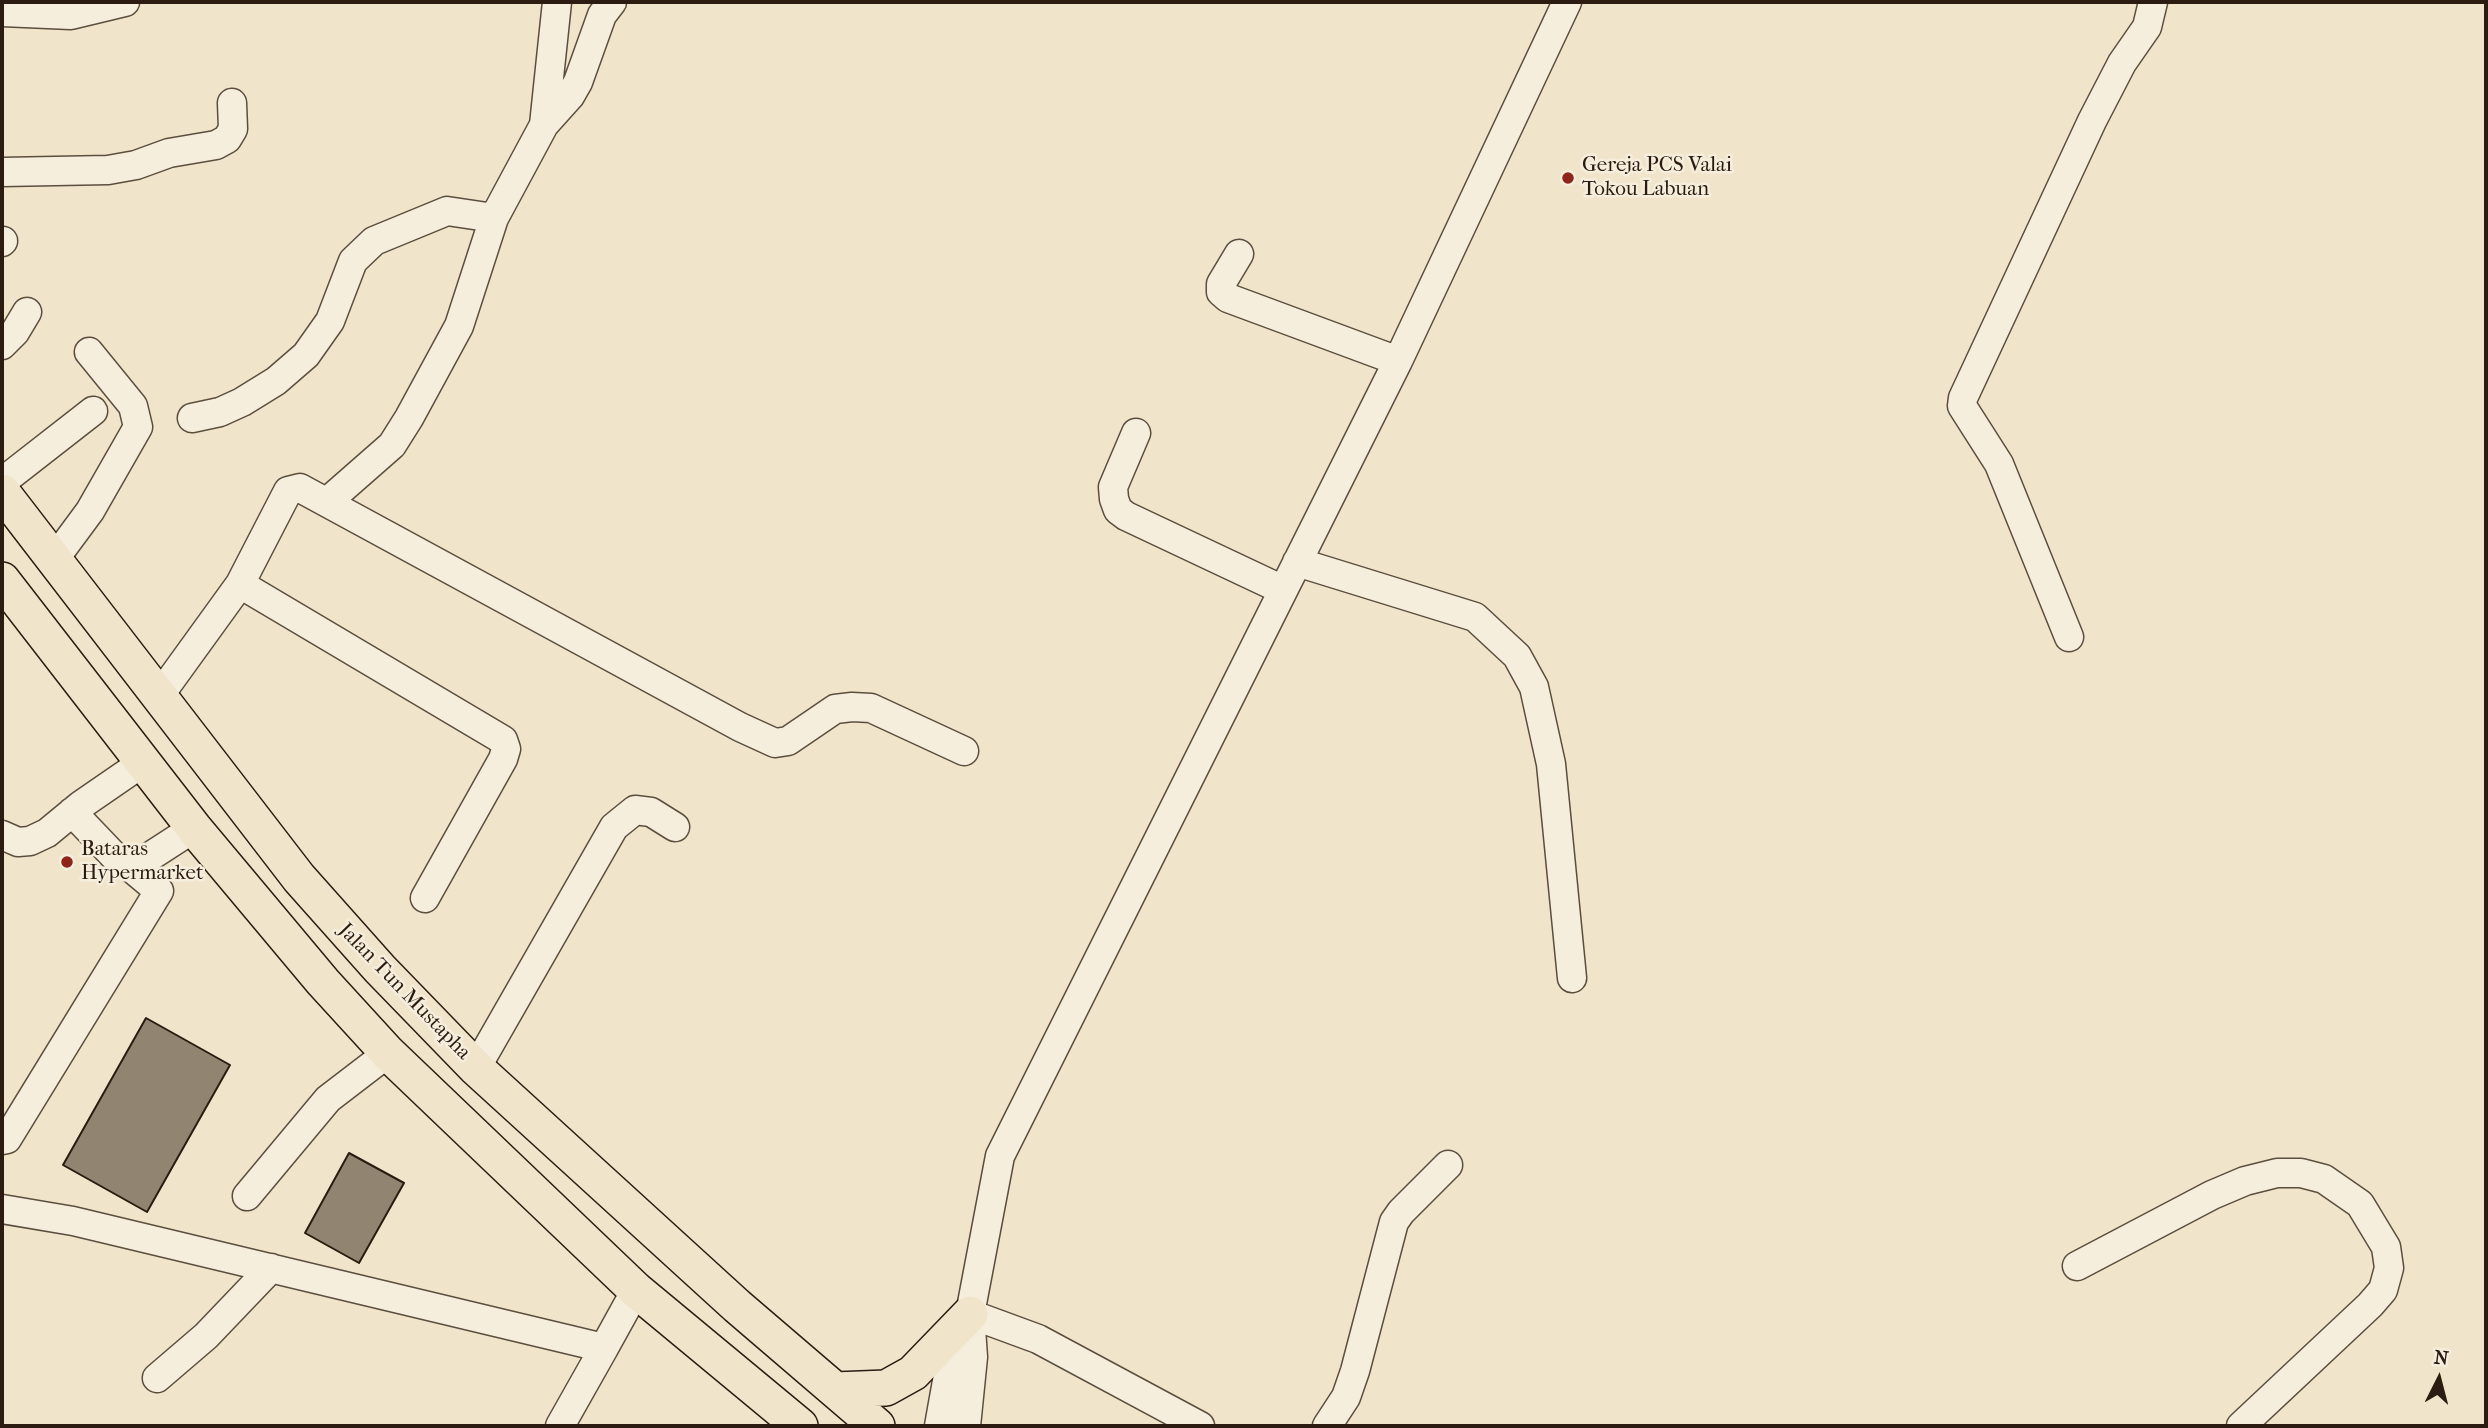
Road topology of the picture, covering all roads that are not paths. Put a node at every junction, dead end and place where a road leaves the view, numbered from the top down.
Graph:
1 (125, 2) edge
2 (557, 2) edge
3 (612, 2) edge
4 (1567, 2) edge
5 (2153, 2) edge
6 (2, 12) edge
7 (232, 103) dead end
8 (544, 125) junction
9 (2, 172) edge
10 (494, 218) junction
11 (1239, 254) dead end
12 (27, 312) dead end
13 (2, 345) edge
14 (89, 352) dead end
15 (1398, 361) junction
16 (93, 411) dead end
17 (192, 418) dead end
18 (1136, 433) dead end
19 (2, 482) edge
20 (2, 492) edge
21 (327, 502) junction
22 (53, 561) junction
23 (1297, 562) junction
24 (2, 580) edge
25 (240, 584) junction
26 (1283, 590) junction
27 (2069, 637) dead end
28 (159, 696) junction
29 (964, 751) dead end
30 (142, 763) junction
31 (72, 812) junction
32 (675, 827) dead end
33 (194, 828) junction
34 (2, 835) edge
35 (128, 864) junction
36 (425, 898) dead end
37 (1572, 978) dead end
38 (388, 1053) junction
39 (477, 1068) junction
40 (2, 1140) edge
41 (1448, 1165) dead end
42 (247, 1196) dead end
43 (2, 1209) edge
44 (2077, 1266) dead end
45 (271, 1268) junction
46 (636, 1290) junction
47 (970, 1314) junction
48 (604, 1348) junction
49 (157, 1378) dead end
50 (835, 1390) junction
51 (796, 1424) edge
52 (560, 1426) edge
53 (877, 1426) edge
54 (939, 1426) edge
55 (966, 1426) edge
56 (1200, 1426) edge
57 (1327, 1426) edge
58 (2241, 1426) edge

1 - 6 street
2 - 8 street
3 - 8 street
4 - 15 street
5 - 27 street
7 - 9 street
8 - 10 street
10 - 17 street
10 - 21 street
11 - 15 street
12 - 13 street
14 - 22 street
15 - 23 street
16 - 19 street
18 - 26 street
20 - 22 main road, Jalan Tun Mustapha
21 - 25 street
21 - 29 street
22 - 28 main road, Jalan Tun Mustapha
23 - 26 street
23 - 37 street
24 - 30 main road
25 - 28 street
25 - 36 street
26 - 47 street
28 - 39 main road, Jalan Tun Mustapha
30 - 31 street
30 - 33 main road
31 - 34 street
31 - 35 street
32 - 39 street
33 - 35 street
33 - 38 main road
35 - 40 street
38 - 42 street
38 - 46 main road
39 - 50 main road, Jalan Tun Mustapha
41 - 57 street
43 - 45 street
44 - 58 street
45 - 48 street
45 - 49 street
46 - 48 street
46 - 51 main road
47 - 50 main road
47 - 54 street
47 - 55 street
47 - 56 street
48 - 52 street
50 - 53 main road, Jalan Tun Mustapha

